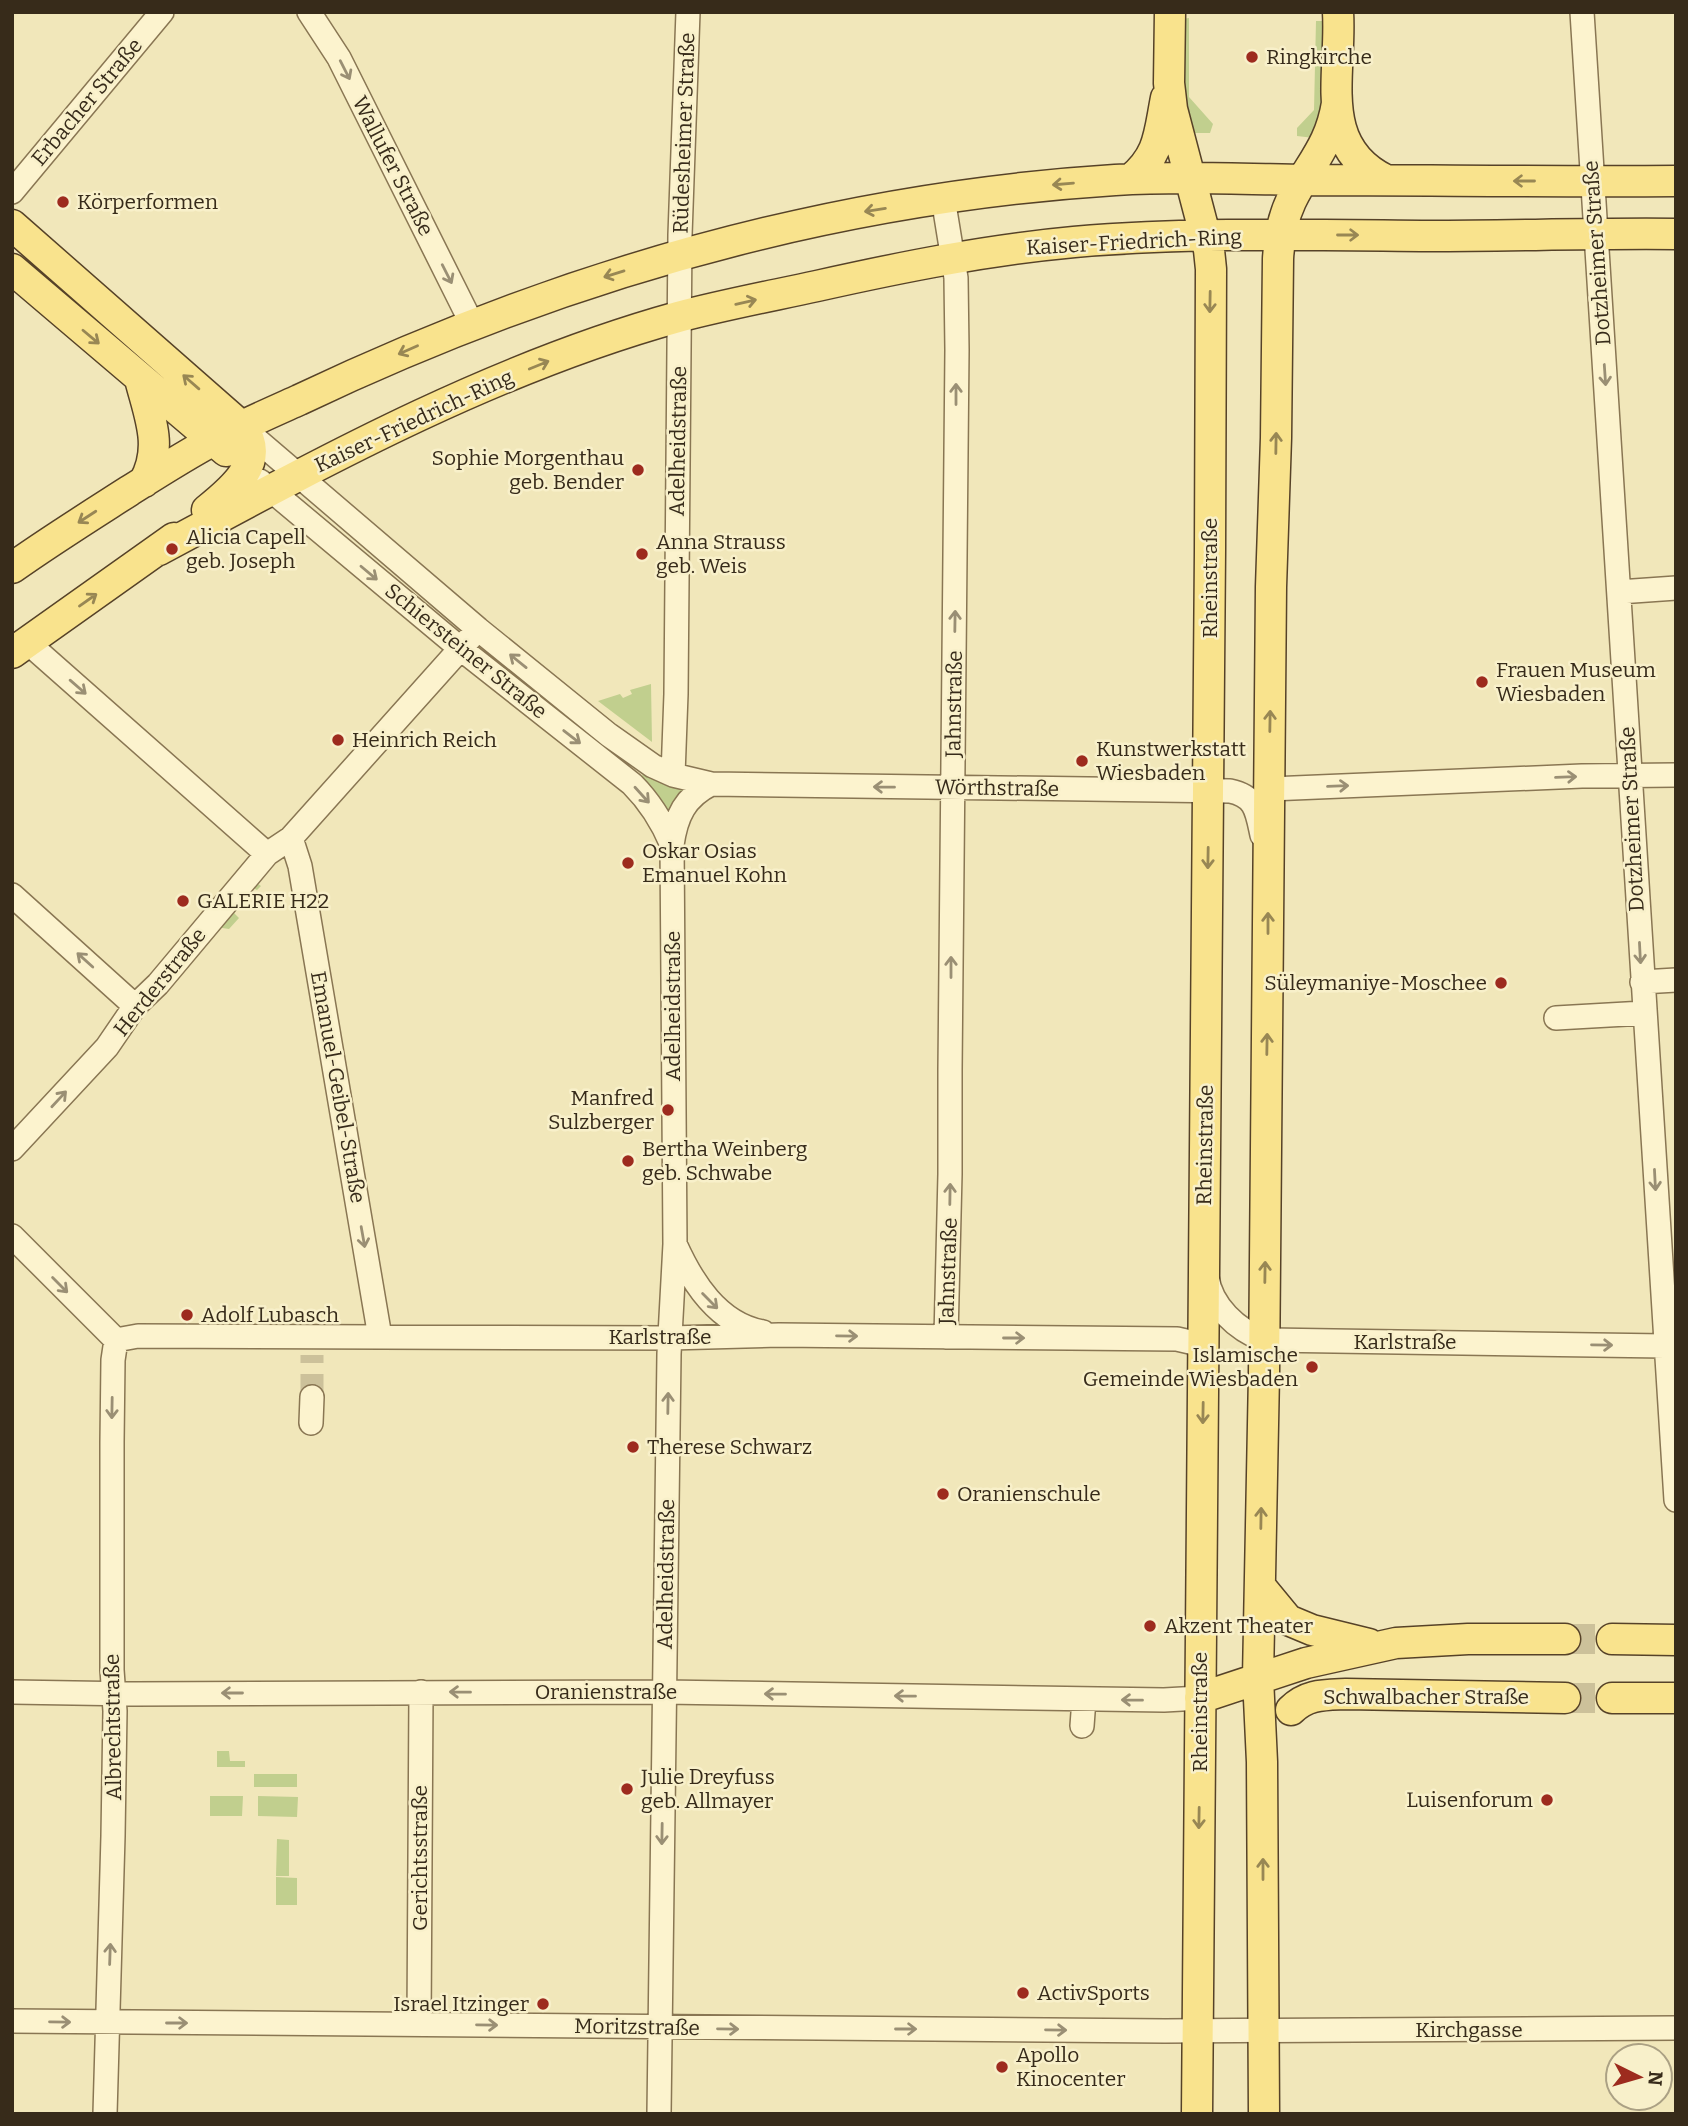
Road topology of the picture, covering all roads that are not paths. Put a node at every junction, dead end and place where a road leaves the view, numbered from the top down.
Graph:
1 (162, 12) edge
2 (309, 12) edge
3 (688, 12) edge
4 (1170, 12) edge
5 (1338, 12) edge
6 (1582, 12) edge
7 (1169, 83) junction
8 (1337, 103) junction
9 (1131, 179) junction
10 (1191, 179) junction
11 (1386, 180) junction
12 (1592, 181) junction
13 (1676, 181) edge
14 (1290, 187) junction
15 (12, 192) edge
16 (943, 198) junction
17 (12, 225) edge
18 (1596, 233) junction
19 (1676, 234) edge
20 (1205, 235) junction
21 (1279, 235) junction
22 (680, 254) junction
23 (953, 258) junction
24 (12, 269) edge
25 (679, 317) junction
26 (472, 324) junction
27 (140, 379) junction
28 (242, 427) junction
29 (213, 440) junction
30 (247, 469) junction
31 (298, 474) junction
32 (144, 482) junction
33 (269, 489) junction
34 (159, 550) junction
35 (12, 568) edge
36 (1676, 588) edge
37 (1619, 592) junction
38 (478, 629) junction
39 (20, 648) edge
40 (461, 649) junction
41 (673, 775) junction
42 (1676, 775) edge
43 (1630, 777) junction
44 (712, 784) junction
45 (953, 788) junction
46 (1270, 789) junction
47 (1208, 790) junction
48 (291, 838) junction
49 (672, 845) junction
50 (267, 854) junction
51 (1269, 866) junction
52 (12, 895) edge
53 (1676, 980) edge
54 (1642, 982) junction
55 (135, 1006) junction
56 (1644, 1013) junction
57 (1556, 1018) dead end
58 (12, 1149) edge
59 (12, 1236) edge
60 (675, 1244) junction
61 (1204, 1247) junction
62 (779, 1335) junction
63 (380, 1337) junction
64 (946, 1337) junction
65 (670, 1338) junction
66 (116, 1340) junction
67 (1264, 1340) junction
68 (1203, 1345) junction
69 (1669, 1351) edge
70 (312, 1396) tunnel mouth
71 (311, 1423) dead end
72 (1676, 1500) edge
73 (1260, 1586) junction
74 (1565, 1639) tunnel mouth
75 (1612, 1639) tunnel mouth
76 (1676, 1640) edge
77 (1380, 1646) junction
78 (1328, 1658) junction
79 (1258, 1678) junction
80 (12, 1692) edge
81 (421, 1692) junction
82 (664, 1692) junction
83 (115, 1693) junction
84 (1200, 1698) junction
85 (1565, 1698) tunnel mouth
86 (1612, 1698) tunnel mouth
87 (1676, 1698) edge
88 (1084, 1699) junction
89 (1291, 1710) junction
90 (1082, 1726) dead end
91 (1262, 1762) junction
92 (12, 2021) edge
93 (108, 2022) junction
94 (419, 2024) junction
95 (660, 2027) junction
96 (1676, 2028) edge
97 (1197, 2031) junction
98 (1263, 2032) junction
99 (105, 2114) edge
100 (659, 2114) edge
101 (1197, 2114) edge
102 (1264, 2114) edge

1 - 15 street, Erbacher Straße
2 -> 26 street, Wallufer Straße
3 - 22 street, Rüdesheimer Straße
4 - 7 main road
5 - 8 main road
6 - 12 street, Dotzheimer Straße
7 - 9 main road
7 - 10 main road, Rheinstraße
8 - 11 main road
8 - 14 main road
9 - 10 main road
9 -> 16 main road
10 - 14 main road
10 - 20 main road, Rheinstraße
12 -> 11 main road
11 - 14 main road
12 - 13 main road
12 - 18 street, Dotzheimer Straße
14 - 21 main road
16 -> 22 main road
16 - 23 street, Jahnstraße
28 -> 17 main road, Schiersteiner Straße
18 - 19 main road, Kaiser-Friedrich-Ring
21 -> 18 main road, Kaiser-Friedrich-Ring
18 -> 37 street, Dotzheimer Straße
20 - 21 main road, Kaiser-Friedrich-Ring
20 - 23 main road, Kaiser-Friedrich-Ring
20 -> 47 main road, Rheinstraße
46 -> 21 main road
22 - 25 street
22 -> 26 main road
25 -> 23 main road, Kaiser-Friedrich-Ring
45 -> 23 street, Jahnstraße
24 -> 27 main road, Schiersteiner Straße
31 -> 25 main road, Kaiser-Friedrich-Ring
25 - 41 street, Adelheidstraße
26 -> 28 main road
27 - 29 main road, Schiersteiner Straße
27 - 32 main road
28 - 29 main road
28 - 30 main road
28 - 31 street, Schiersteiner Straße
29 - 30 main road, Schiersteiner Straße
29 - 32 main road
30 - 31 main road, Schiersteiner Straße
30 - 33 street, Schiersteiner Straße
30 - 34 main road, Kaiser-Friedrich-Ring
31 - 33 main road, Kaiser-Friedrich-Ring
31 - 38 street, Schiersteiner Straße
32 -> 35 main road
33 - 34 main road, Kaiser-Friedrich-Ring
33 -> 40 street, Schiersteiner Straße
39 -> 34 main road, Kaiser-Friedrich-Ring
36 - 37 street
37 - 43 street, Dotzheimer Straße
38 - 40 street, Herderstraße
41 -> 38 street, Schiersteiner Straße
39 -> 50 street
40 - 48 street, Herderstraße
40 -> 49 street, Schiersteiner Straße
41 - 44 street, Wörthstraße
42 - 43 street
46 -> 43 street
43 -> 54 street, Dotzheimer Straße
45 -> 44 street, Wörthstraße
44 - 49 street, Adelheidstraße
45 - 47 street, Wörthstraße
64 -> 45 street, Jahnstraße
46 - 51 main road
47 - 51 street, Wörthstraße
47 -> 61 main road, Rheinstraße
48 - 50 street, Herderstraße
48 -> 63 street, Emanuel-Geibel-Straße
49 - 60 street, Adelheidstraße
50 - 55 street, Herderstraße
67 -> 51 main road
55 -> 52 street
53 - 54 street
54 - 56 street, Dotzheimer Straße
58 -> 55 street, Herderstraße
56 - 57 street
56 -> 69 street, Dotzheimer Straße
59 -> 66 street
60 -> 62 street, Adelheidstraße
60 - 65 street, Adelheidstraße
61 - 67 street, Karlstraße
61 - 68 main road, Rheinstraße
62 -> 64 street, Karlstraße
62 - 65 street, Karlstraße
63 - 65 street, Karlstraße
63 - 66 street, Karlstraße
64 -> 68 street, Karlstraße
82 -> 65 street, Adelheidstraße
66 -> 83 street, Albrechtstraße
67 -> 69 street, Karlstraße
73 -> 67 main road
68 -> 84 main road, Rheinstraße
69 - 72 street, Dotzheimer Straße
70 - 71 street
73 - 77 main road
73 - 79 main road
74 - 77 main road, Schwalbacher Straße
75 - 76 main road
77 - 78 main road, Schwalbacher Straße
78 - 79 main road, Schwalbacher Straße
78 - 89 main road, Schwalbacher Straße
79 - 84 main road, Schwalbacher Straße
79 - 91 main road
80 - 83 street, Oranienstraße
82 -> 81 street, Oranienstraße
81 -> 83 street, Oranienstraße
81 - 94 street, Gerichtsstraße
88 -> 82 street, Oranienstraße
82 -> 95 street, Adelheidstraße
93 -> 83 street, Albrechtstraße
84 -> 88 street, Oranienstraße
84 -> 97 main road, Rheinstraße
85 - 89 main road, Schwalbacher Straße
86 - 87 main road
88 - 90 street
89 - 91 main road, Schwalbacher Straße
98 -> 91 main road
92 -> 93 street, Moritzstraße
93 -> 94 street, Moritzstraße
93 - 99 street, Albrechtstraße
94 -> 95 street, Moritzstraße
95 -> 97 street, Moritzstraße
95 - 100 street, Adelheidstraße
96 - 98 street, Kirchgasse
97 - 98 street, Moritzstraße
97 - 101 main road, Rheinstraße
98 - 102 main road

